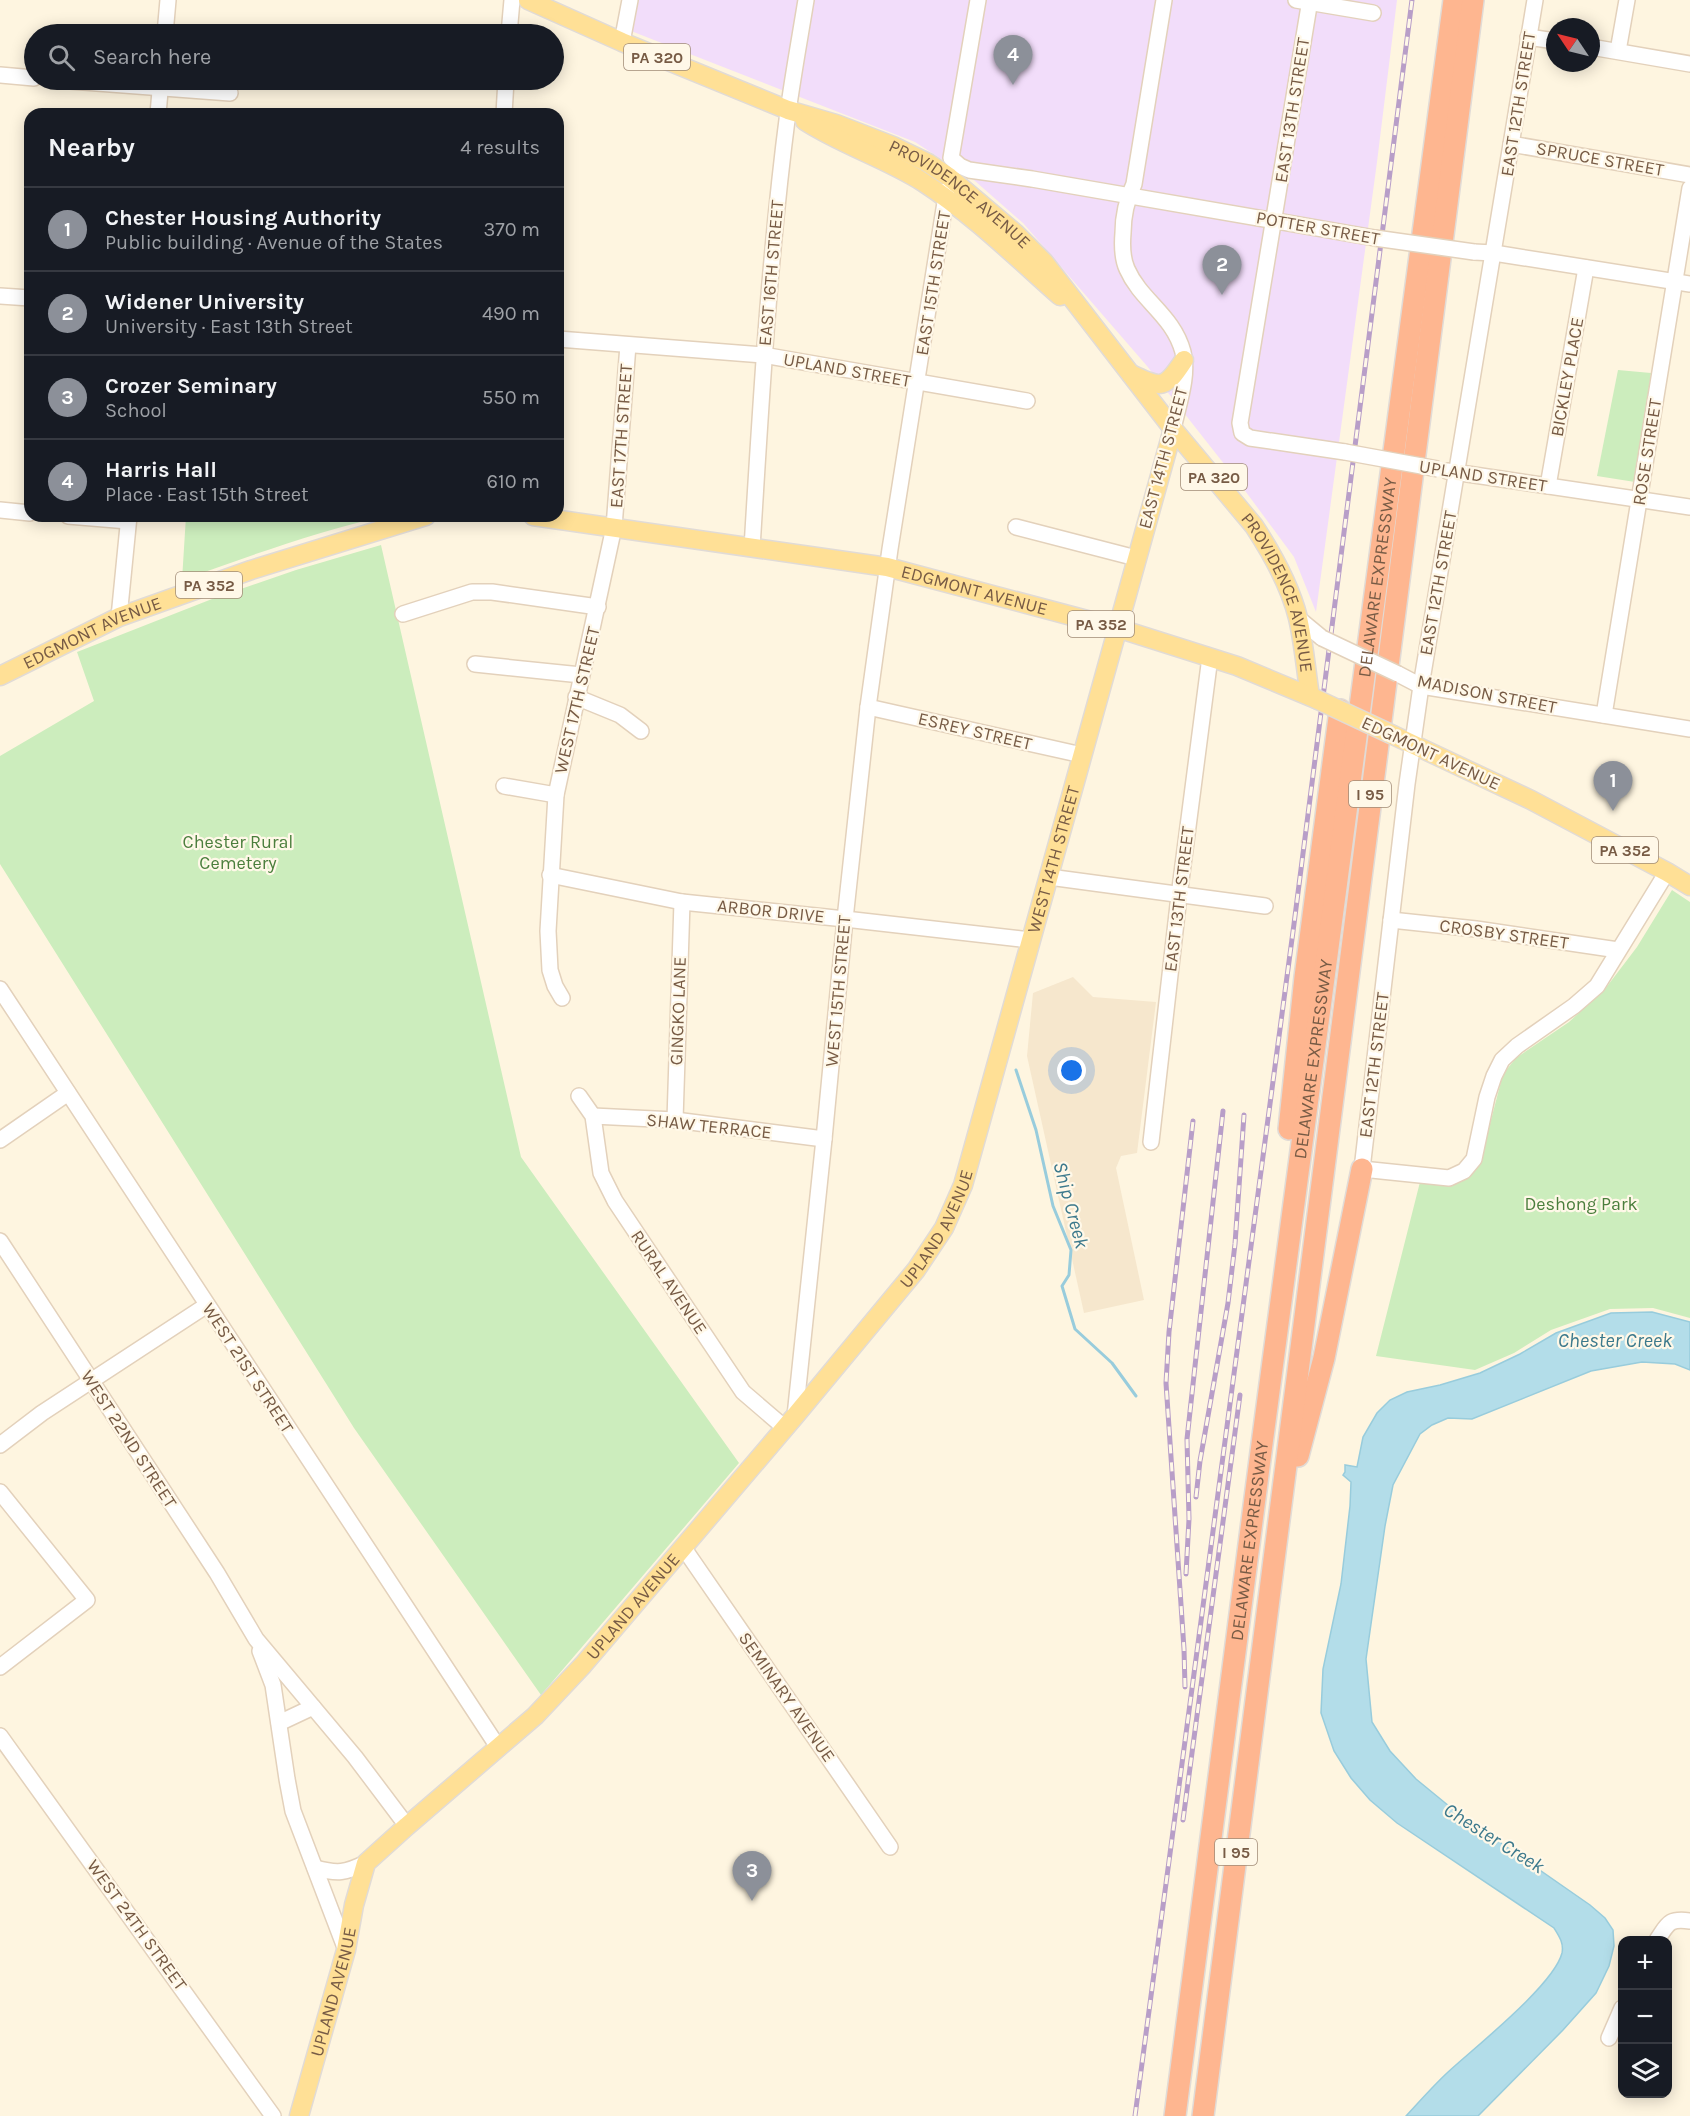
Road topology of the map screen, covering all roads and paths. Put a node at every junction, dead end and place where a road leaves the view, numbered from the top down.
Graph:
1 (168, 0) edge
2 (512, 0) edge
3 (528, 0) edge
4 (630, 0) edge
5 (806, 0) edge
6 (978, 0) edge
7 (1154, 0) edge
8 (1164, 0) edge
9 (1454, 0) edge
10 (1473, 0) edge
11 (1534, 0) edge
12 (1627, 0) edge
13 (1305, 1) edge
14 (1373, 13) dead end
15 (166, 24) edge
16 (510, 24) edge
17 (1528, 37) junction
18 (1546, 40) edge
19 (622, 42) junction
20 (1600, 48) edge
21 (1618, 51) junction
22 (1690, 64) edge
23 (0, 75) edge
24 (24, 77) edge
25 (160, 90) edge
26 (209, 90) edge
27 (505, 90) edge
28 (1144, 91) junction
29 (230, 93) dead end
30 (159, 108) edge
31 (504, 108) edge
32 (788, 110) junction
33 (1511, 144) junction
34 (1690, 175) edge
35 (949, 177) junction
36 (1690, 188) edge
37 (1129, 195) junction
38 (946, 199) junction
39 (1274, 220) junction
40 (1494, 253) junction
41 (1586, 268) junction
42 (1674, 282) junction
43 (1690, 284) edge
44 (0, 296) edge
45 (24, 298) edge
46 (1094, 328) junction
47 (564, 340) edge
48 (628, 345) junction
49 (763, 355) junction
50 (1184, 360) junction
51 (1130, 374) junction
52 (917, 382) junction
53 (1027, 400) dead end
54 (1173, 429) junction
55 (1242, 433) joint
56 (1457, 473) junction
57 (1548, 486) junction
58 (1639, 501) junction
59 (1690, 507) edge
60 (0, 510) edge
61 (24, 512) edge
62 (564, 520) edge
63 (128, 522) edge
64 (407, 522) edge
65 (614, 527) junction
66 (1016, 527) dead end
67 (752, 548) junction
68 (1136, 558) junction
69 (887, 567) junction
70 (598, 607) junction
71 (403, 614) dead end
72 (119, 617) junction
73 (1299, 619) junction
74 (1117, 628) junction
75 (1210, 657) junction
76 (475, 664) dead end
77 (581, 675) junction
78 (0, 676) edge
79 (1421, 686) junction
80 (576, 697) junction
81 (1313, 698) junction
82 (868, 707) junction
83 (1340, 710) junction
84 (1604, 716) junction
85 (1690, 729) edge
86 (641, 731) dead end
87 (1412, 746) junction
88 (1082, 755) junction
89 (504, 786) dead end
90 (556, 795) junction
91 (1667, 872) junction
92 (550, 875) junction
93 (1049, 877) junction
94 (1690, 886) edge
95 (1179, 896) junction
96 (682, 902) junction
97 (1265, 906) dead end
98 (844, 919) junction
99 (1391, 920) junction
100 (1030, 940) junction
101 (1618, 951) junction
102 (0, 989) edge
103 (562, 998) dead end
104 (989, 1092) joint
105 (69, 1093) junction
106 (579, 1096) dead end
107 (593, 1116) junction
108 (675, 1120) junction
109 (824, 1139) junction
110 (0, 1140) edge
111 (1151, 1142) dead end
112 (1362, 1169) junction
113 (0, 1241) edge
114 (207, 1305) junction
115 (91, 1382) junction
116 (790, 1422) junction
117 (1262, 1444) junction
118 (0, 1445) edge
119 (0, 1492) edge
120 (683, 1547) junction
121 (1270, 1588) junction
122 (256, 1639) junction
123 (0, 1667) edge
124 (313, 1707) junction
125 (279, 1723) junction
126 (0, 1736) edge
127 (498, 1747) junction
128 (407, 1826) junction
129 (890, 1847) dead end
130 (366, 1863) junction
131 (315, 1868) junction
132 (1690, 1921) edge
133 (1660, 1936) edge
134 (346, 1950) junction
135 (1618, 2019) edge
136 (1609, 2038) dead end
137 (273, 2116) edge
138 (299, 2116) edge
139 (1174, 2116) edge
140 (1203, 2116) edge

1 - 15 street
2 - 16 street
3 - 19 main road, PROVIDENCE AVENUE / PA 320
4 - 19 street
5 - 32 street, EAST 16TH STREET
6 - 37 street, POTTER STREET
7 - 28 street, EAST 14TH STREET
8 - 28 street, EAST 14TH STREET
9 - 117 highway, DELAWARE EXPRESSWAY / I 95
10 - 121 highway, DELAWARE EXPRESSWAY / I 95
11 - 17 street, EAST 12TH STREET
12 - 21 street
13 - 14 street
13 - 39 street, EAST 13TH STREET
17 - 18 street
17 - 33 street, EAST 12TH STREET
19 - 32 main road, PROVIDENCE AVENUE / PA 320
20 - 21 street
21 - 22 street
23 - 24 street
25 - 30 street
26 - 29 street
27 - 31 street
28 - 37 street, EAST 14TH STREET
32 - 35 main road, PROVIDENCE AVENUE / PA 320
32 - 38 main road, PROVIDENCE AVENUE / PA 320
32 - 49 street, EAST 16TH STREET
33 - 34 street, SPRUCE STREET
33 - 40 street, EAST 12TH STREET
35 - 38 street, EAST 15TH STREET
35 - 46 main road, PROVIDENCE AVENUE / PA 320
36 - 42 street, ROSE STREET
37 - 39 street, POTTER STREET
37 - 50 street, EAST 14TH STREET
38 - 46 main road, PROVIDENCE AVENUE / PA 320
38 - 52 street, EAST 15TH STREET
39 - 40 street, POTTER STREET, bridge
39 - 55 street, EAST 13TH STREET
40 - 41 street, POTTER STREET
40 - 56 street, EAST 12TH STREET
41 - 42 street, POTTER STREET
41 - 57 street, BICKLEY PLACE
42 - 43 street, POTTER STREET
42 - 58 street, ROSE STREET
44 - 45 street
46 - 51 main road, PROVIDENCE AVENUE / PA 320
47 - 48 street, UPLAND STREET
48 - 49 street, UPLAND STREET
48 - 65 street, EAST 17TH STREET
49 - 52 street, UPLAND STREET
49 - 67 street, EAST 16TH STREET
50 - 51 main road
50 - 54 street, EAST 14TH STREET
51 - 54 main road, PROVIDENCE AVENUE
52 - 53 street, UPLAND STREET
52 - 69 street, EAST 15TH STREET
54 - 68 main road, EAST 14TH STREET
54 - 73 main road, PROVIDENCE AVENUE / PA 320
55 - 56 street, UPLAND STREET, bridge
56 - 57 street, UPLAND STREET
56 - 79 street, EAST 12TH STREET
57 - 58 street, UPLAND STREET
58 - 59 street, UPLAND STREET
58 - 84 street, ROSE STREET
60 - 61 street
62 - 65 main road, EDGMONT AVENUE / PA 352
63 - 72 street
64 - 72 main road, EDGMONT AVENUE / PA 352
65 - 67 main road, EDGMONT AVENUE / PA 352
65 - 70 street, WEST 17TH STREET
66 - 68 street
67 - 69 main road, EDGMONT AVENUE / PA 352
68 - 74 main road, EAST 14TH STREET
69 - 74 main road, EDGMONT AVENUE / PA 352
69 - 82 street, WEST 15TH STREET
70 - 71 street
70 - 77 street, WEST 17TH STREET
72 - 78 main road, EDGMONT AVENUE / PA 352
73 - 79 street, MADISON STREET, bridge
73 - 81 main road, PROVIDENCE AVENUE
74 - 75 main road, EDGMONT AVENUE / PA 352
74 - 88 main road, WEST 14TH STREET
75 - 81 main road, EDGMONT AVENUE / PA 352
75 - 95 street, EAST 13TH STREET
76 - 77 street
77 - 80 street, WEST 17TH STREET
79 - 84 street, MADISON STREET
79 - 87 street, EAST 12TH STREET
80 - 86 street
80 - 90 street, WEST 17TH STREET
81 - 83 main road, EDGMONT AVENUE / PA 352, bridge
82 - 88 street, ESREY STREET
82 - 98 street, WEST 15TH STREET
83 - 87 main road, EDGMONT AVENUE / PA 352, bridge
83 - 117 highway
84 - 85 street, MADISON STREET
87 - 91 main road, EDGMONT AVENUE / PA 352
87 - 99 street, EAST 12TH STREET
88 - 93 main road, WEST 14TH STREET
89 - 90 street
90 - 92 street, WEST 17TH STREET
91 - 94 main road, PA 352
91 - 101 street
92 - 96 street, ARBOR DRIVE
92 - 103 street, WEST 17TH STREET
93 - 95 street
93 - 100 main road, WEST 14TH STREET
95 - 97 street
95 - 111 street, EAST 13TH STREET
96 - 98 street, ARBOR DRIVE
96 - 108 street, GINGKO LANE
98 - 100 street, ARBOR DRIVE
98 - 109 street, WEST 15TH STREET
99 - 101 street, CROSBY STREET
99 - 112 street, EAST 12TH STREET
100 - 104 main road, WEST 14TH STREET
101 - 112 street
102 - 105 street, WEST 21ST STREET
104 - 116 main road, UPLAND AVENUE
105 - 110 street
105 - 114 street, WEST 21ST STREET
106 - 107 street
107 - 108 street, SHAW TERRACE
107 - 116 street, RURAL AVENUE
108 - 109 street, SHAW TERRACE
109 - 116 street, WEST 15TH STREET
112 - 121 highway
113 - 115 street, WEST 22ND STREET
114 - 115 street
114 - 127 street, WEST 21ST STREET
115 - 118 street
115 - 122 street, WEST 22ND STREET
116 - 120 main road, UPLAND AVENUE
117 - 139 highway, DELAWARE EXPRESSWAY / I 95
119 - 123 street
120 - 127 main road, UPLAND AVENUE
120 - 129 street, SEMINARY AVENUE
121 - 140 highway, DELAWARE EXPRESSWAY / I 95
122 - 124 street, WEST 22ND STREET
122 - 125 street, WEST 22ND STREET
124 - 125 street
124 - 128 street, WEST 22ND STREET
125 - 131 street, WEST 22ND STREET
126 - 137 street, WEST 24TH STREET
127 - 128 main road, UPLAND AVENUE
128 - 130 main road, UPLAND AVENUE
130 - 131 street
130 - 134 main road, UPLAND AVENUE
131 - 134 street, WEST 22ND STREET
132 - 133 street
134 - 138 main road, UPLAND AVENUE
135 - 136 street

